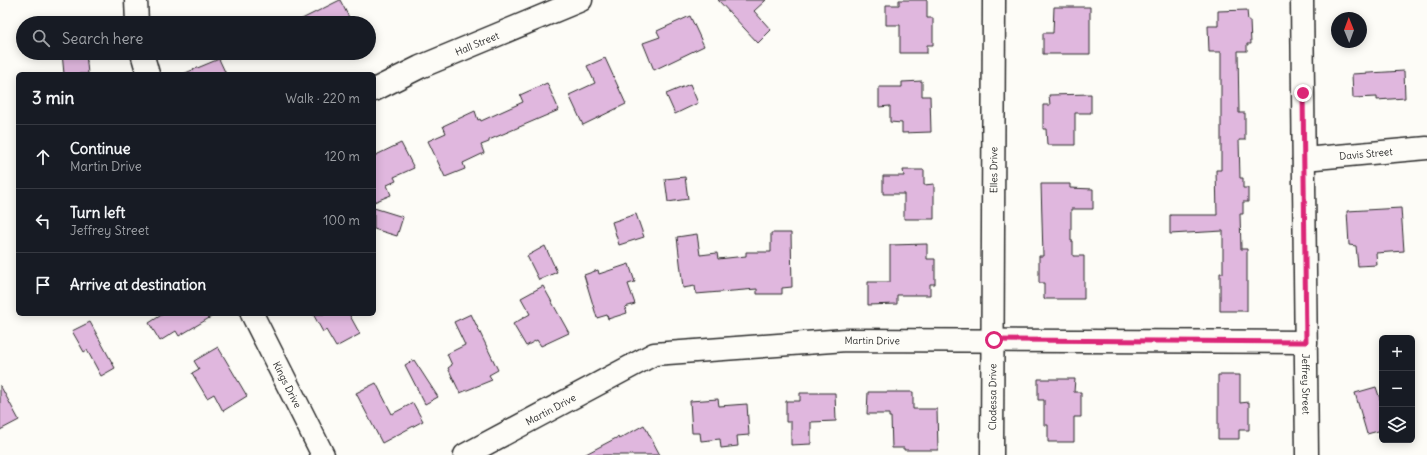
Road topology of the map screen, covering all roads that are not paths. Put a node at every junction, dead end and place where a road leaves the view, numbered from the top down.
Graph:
1 (136, 0) edge
2 (581, 0) edge
3 (994, 0) edge
4 (1302, 0) edge
5 (137, 16) edge
6 (144, 60) edge
7 (147, 72) edge
8 (376, 89) edge
9 (1427, 148) edge
10 (1304, 159) junction
11 (253, 316) edge
12 (994, 340) junction
13 (1306, 342) junction
14 (323, 455) edge
15 (465, 455) edge
16 (992, 455) edge
17 (1308, 455) edge

1 - 5 street
2 - 8 street, Hall Street
3 - 12 street, Elles Drive
4 - 10 street, Jeffrey Street
6 - 7 street
9 - 10 street, Davis Street
10 - 13 street, Jeffrey Street
11 - 14 street, Kings Drive
12 - 13 street, Martin Drive
12 - 15 street, Martin Drive
12 - 16 street, Clodessa Drive
13 - 17 street, Jeffrey Street

